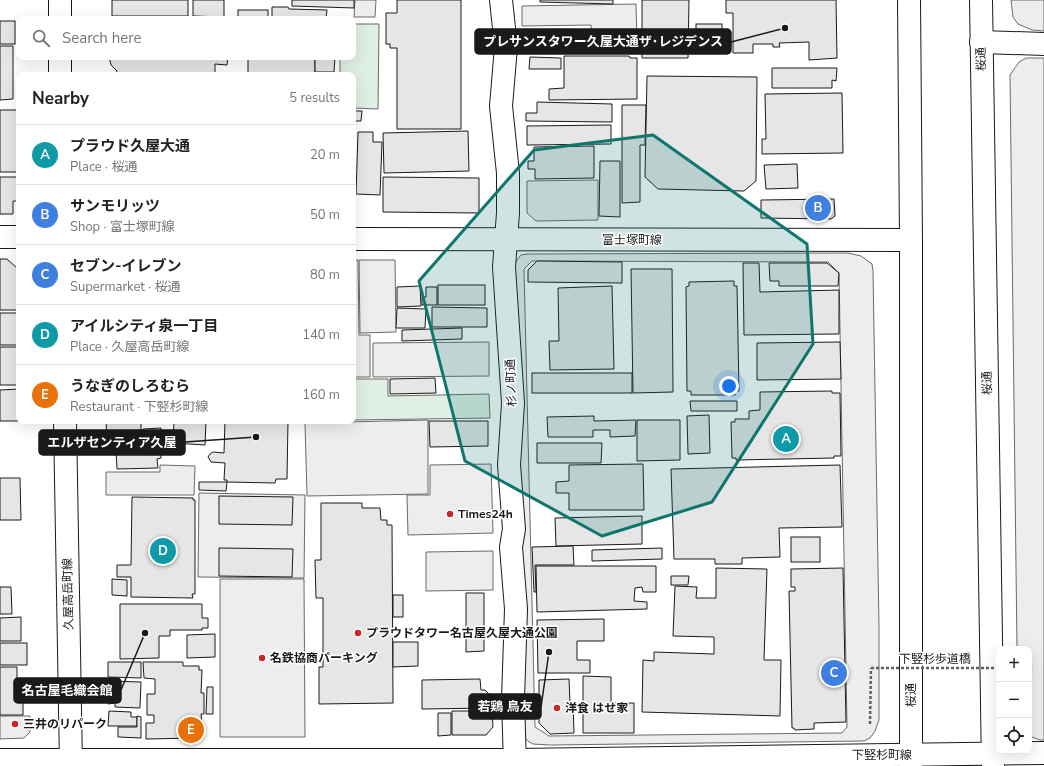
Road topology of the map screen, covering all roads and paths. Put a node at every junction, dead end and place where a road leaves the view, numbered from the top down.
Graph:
1 (60, 0) edge
2 (502, 0) edge
3 (909, 0) edge
4 (981, 0) edge
5 (60, 16) edge
6 (981, 42) junction
7 (1044, 44) edge
8 (60, 60) edge
9 (60, 72) edge
10 (0, 237) edge
11 (16, 237) edge
12 (356, 239) edge
13 (506, 240) junction
14 (911, 240) junction
15 (65, 424) edge
16 (996, 668) edge
17 (870, 724) dead end
18 (1044, 753) edge
19 (0, 760) edge
20 (993, 760) edge
21 (911, 761) edge
22 (70, 763) edge
23 (514, 763) edge

1 - 5 main road
2 - 13 main road, 杉ノ町通
3 - 14 main road, 桜通
4 - 6 main road, 桜通
6 - 7 main road
6 - 20 main road, 桜通
8 - 9 main road
10 - 11 main road
12 - 13 main road, 富士塚町線
13 - 14 main road, 富士塚町線
13 - 23 main road, 杉ノ町通
14 - 21 main road, 桜通
15 - 22 main road, 久屋高岳町線
16 - 17 path, 下竪杉歩道橋, bridge
18 - 20 main road, 下竪杉町線
19 - 22 main road, 下竪杉町線
20 - 21 main road, 下竪杉町線
21 - 23 main road, 下竪杉町線
22 - 23 main road, 下竪杉町線

